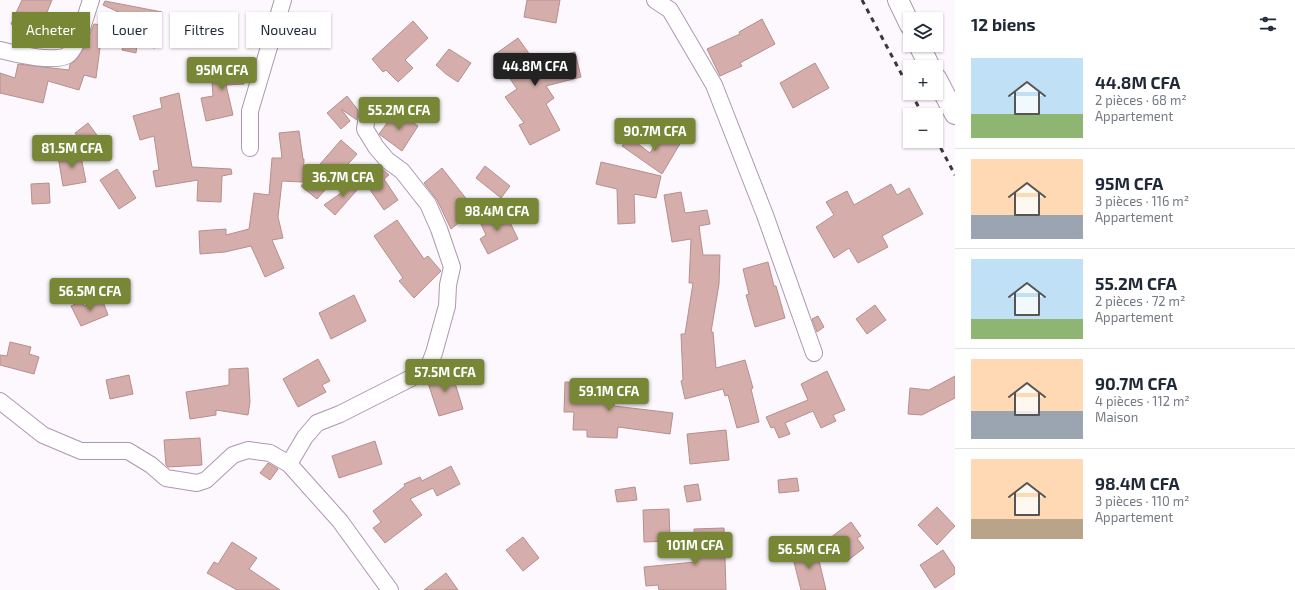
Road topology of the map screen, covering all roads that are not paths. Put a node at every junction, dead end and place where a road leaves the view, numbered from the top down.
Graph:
1 (91, 0) edge
2 (283, 0) edge
3 (655, 0) edge
4 (898, 0) edge
5 (673, 5) edge
6 (904, 12) edge
7 (0, 50) edge
8 (943, 91) edge
9 (368, 110) dead end
10 (955, 114) edge
11 (250, 148) dead end
12 (814, 353) dead end
13 (0, 401) edge
14 (289, 464) junction
15 (390, 590) edge

1 - 7 street
2 - 11 street
3 - 5 street
4 - 6 street
5 - 12 street
8 - 10 street
9 - 14 street
13 - 14 street
14 - 15 street

